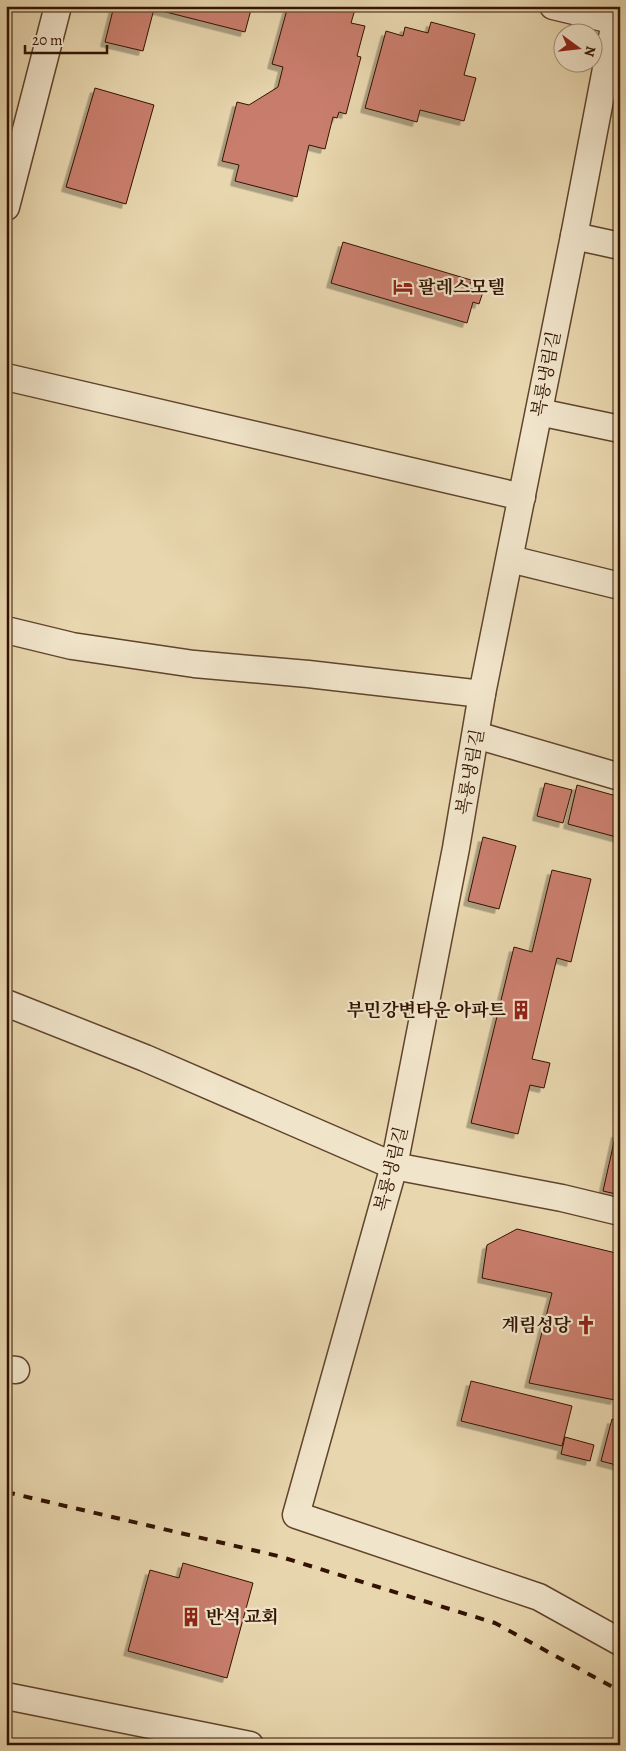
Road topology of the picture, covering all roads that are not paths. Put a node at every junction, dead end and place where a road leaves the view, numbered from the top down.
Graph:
1 (58, 6) edge
2 (553, 6) edge
3 (617, 16) edge
4 (6, 207) edge
5 (574, 236) junction
6 (620, 246) edge
7 (6, 377) edge
8 (539, 412) junction
9 (620, 429) edge
10 (522, 497) junction
11 (510, 559) junction
12 (620, 586) edge
13 (6, 630) edge
14 (482, 694) junction
15 (476, 735) junction
16 (620, 777) edge
17 (6, 1003) edge
18 (394, 1166) junction
19 (620, 1212) edge
20 (620, 1642) edge
21 (6, 1696) edge
22 (250, 1745) edge

1 - 4 street
2 - 3 street
3 - 5 street, 복룡냉림길
5 - 6 street
5 - 8 street, 복룡냉림길
7 - 10 street
8 - 9 street
8 - 10 street, 복룡냉림길
10 - 11 street, 복룡냉림길
11 - 12 street
11 - 14 street, 복룡냉림길
13 - 14 street
14 - 15 street, 복룡냉림길
15 - 16 street
15 - 18 street, 복룡냉림길
17 - 18 street
18 - 19 street
18 - 20 street, 복룡냉림길
21 - 22 street

